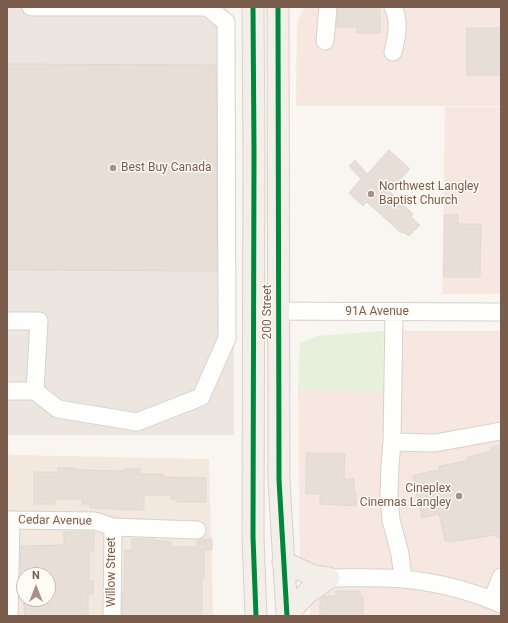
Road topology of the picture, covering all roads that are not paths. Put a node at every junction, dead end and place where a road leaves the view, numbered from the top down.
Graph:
1 (31, 7) edge
2 (242, 7) edge
3 (290, 7) edge
4 (328, 7) edge
5 (392, 7) edge
6 (278, 16) edge
7 (253, 17) edge
8 (325, 41) dead end
9 (393, 52) dead end
10 (253, 311) junction
11 (278, 311) junction
12 (394, 312) junction
13 (501, 312) edge
14 (7, 321) edge
15 (7, 391) edge
16 (35, 391) junction
17 (501, 431) edge
18 (392, 442) junction
19 (9, 520) edge
20 (112, 527) junction
21 (198, 530) dead end
22 (283, 562) junction
23 (501, 577) edge
24 (329, 578) junction
25 (403, 579) junction
26 (497, 602) edge
27 (9, 616) edge
28 (112, 616) edge
29 (256, 616) edge
30 (287, 616) edge

1 - 16 street
2 - 7 main road
3 - 6 main road
4 - 8 street
5 - 9 street
6 - 11 main road, 200 Street
7 - 10 main road, 200 Street
10 - 11 street, 91A Avenue
10 - 29 main road, 200 Street
11 - 12 street, 91A Avenue
11 - 22 main road, 200 Street
12 - 13 street, 91A Avenue
12 - 18 street
14 - 16 street
15 - 16 street
17 - 18 street
18 - 25 street
19 - 20 street, Cedar Avenue
19 - 27 street
20 - 21 street, Cedar Avenue
20 - 28 street, Willow Street
22 - 24 main road
22 - 30 main road, 200 Street
23 - 26 street
24 - 25 street
24 - 30 main road
25 - 26 street

